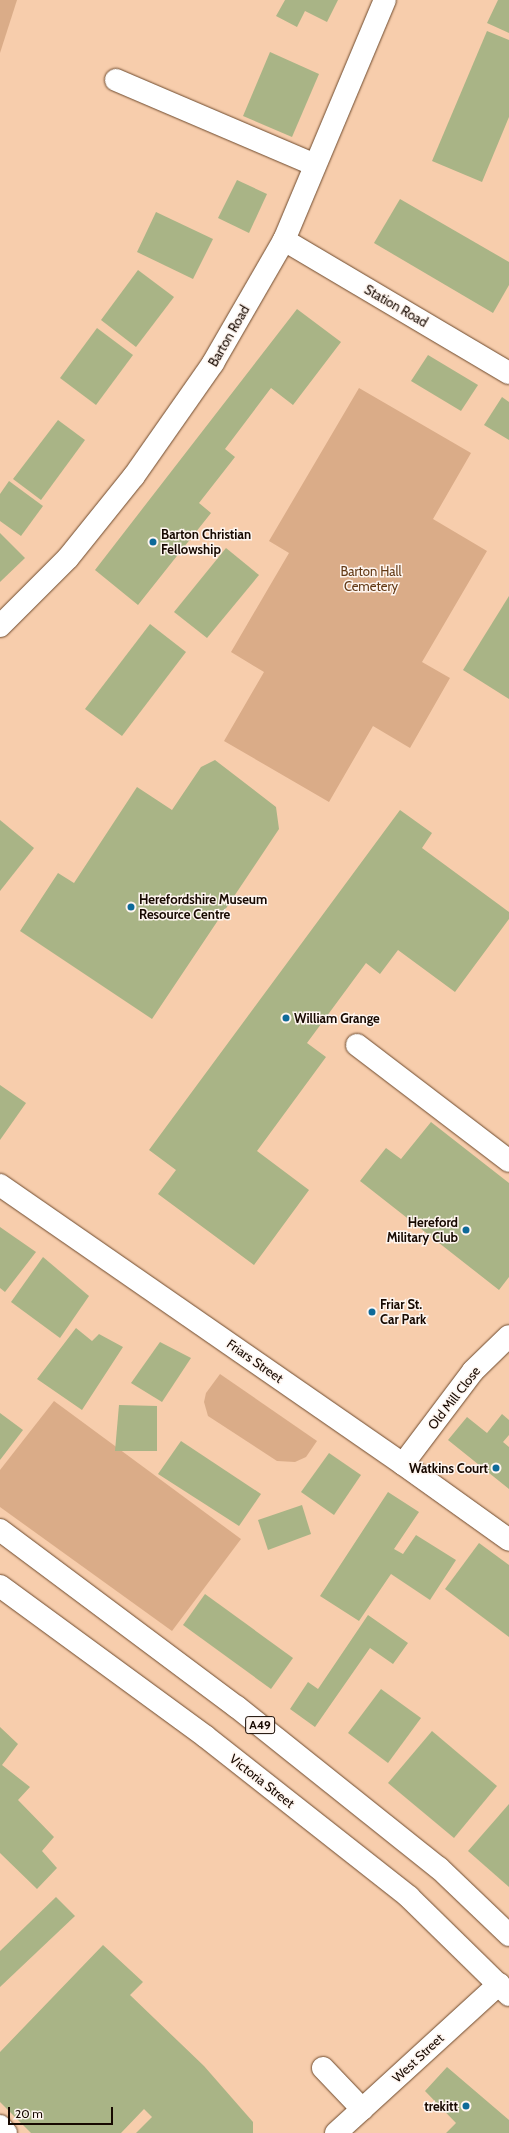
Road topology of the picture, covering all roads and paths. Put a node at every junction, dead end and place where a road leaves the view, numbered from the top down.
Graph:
1 (385, 0) edge
2 (116, 80) dead end
3 (316, 165) junction
4 (284, 240) junction
5 (509, 373) edge
6 (0, 626) edge
7 (357, 1045) dead end
8 (509, 1161) edge
9 (0, 1185) edge
10 (509, 1336) edge
11 (403, 1464) junction
12 (0, 1530) edge
13 (509, 1540) edge
14 (0, 1586) edge
15 (509, 1934) edge
16 (504, 1990) edge
17 (323, 2068) dead end
18 (362, 2109) junction
19 (0, 2126) edge
20 (6, 2133) edge
21 (336, 2133) edge

1 - 3 main road, Barton Road
2 - 3 main road
3 - 4 main road, Barton Road
4 - 5 main road, Station Road
4 - 6 main road, Barton Road
7 - 8 main road
9 - 11 main road, Friars Street
10 - 11 main road, Old Mill Close
11 - 13 main road, Friars Street
12 - 15 main road, A49
14 - 16 main road, Victoria Street
16 - 18 main road, West Street
17 - 18 main road
18 - 21 main road, West Street
19 - 20 main road

